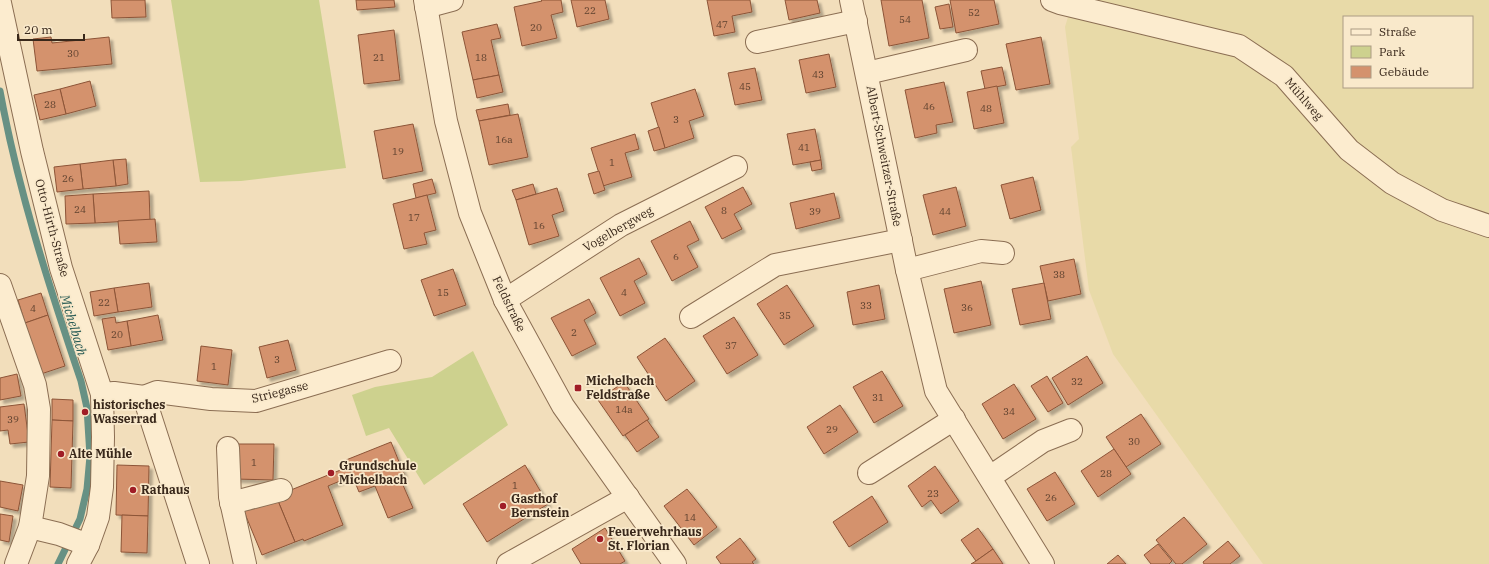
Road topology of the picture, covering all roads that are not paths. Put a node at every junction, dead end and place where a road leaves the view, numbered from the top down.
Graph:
1 (452, 0) edge
2 (851, 0) edge
3 (1052, 0) edge
4 (0, 3) edge
5 (425, 4) edge
6 (856, 21) junction
7 (3, 31) edge
8 (758, 42) dead end
9 (966, 50) dead end
10 (867, 72) junction
11 (736, 167) dead end
12 (1489, 226) edge
13 (901, 240) junction
14 (1003, 253) dead end
15 (907, 270) junction
16 (0, 285) edge
17 (505, 300) junction
18 (691, 317) dead end
19 (390, 361) dead end
20 (102, 394) junction
21 (144, 397) junction
22 (954, 419) junction
23 (1071, 430) dead end
24 (228, 448) dead end
25 (869, 473) dead end
26 (990, 477) junction
27 (281, 490) dead end
28 (628, 496) junction
29 (231, 503) junction
30 (30, 527) junction
31 (82, 550) edge
32 (16, 564) edge
33 (198, 564) edge
34 (245, 564) edge
35 (508, 564) edge
36 (675, 564) edge
37 (1043, 564) edge

1 - 5 street, Feldstraße
2 - 6 street, Albert-Schweitzer-Straße
3 - 12 street, Mühlweg
4 - 7 street, Otto-Hirth-Straße
5 - 17 street, Feldstraße
6 - 8 street
6 - 10 street, Albert-Schweitzer-Straße
7 - 20 street, Otto-Hirth-Straße
9 - 10 street, Albert-Schweitzer-Straße
10 - 13 street, Albert-Schweitzer-Straße
11 - 17 street, Vogelbergweg
13 - 15 street, Albert-Schweitzer-Straße
13 - 18 street, Albert-Schweitzer-Straße
14 - 15 street
15 - 22 street, Albert-Schweitzer-Straße
16 - 30 street
17 - 28 street, Feldstraße
19 - 21 street, Striegasse
20 - 21 street
20 - 31 street, Otto-Hirth-Straße
21 - 33 street
22 - 25 street
22 - 26 street, Albert-Schweitzer-Straße
23 - 26 street
24 - 29 street
26 - 37 street, Albert-Schweitzer-Straße
27 - 29 street
28 - 35 street
28 - 36 street, Feldstraße
29 - 34 street
30 - 31 street, Otto-Hirth-Straße
30 - 32 street

